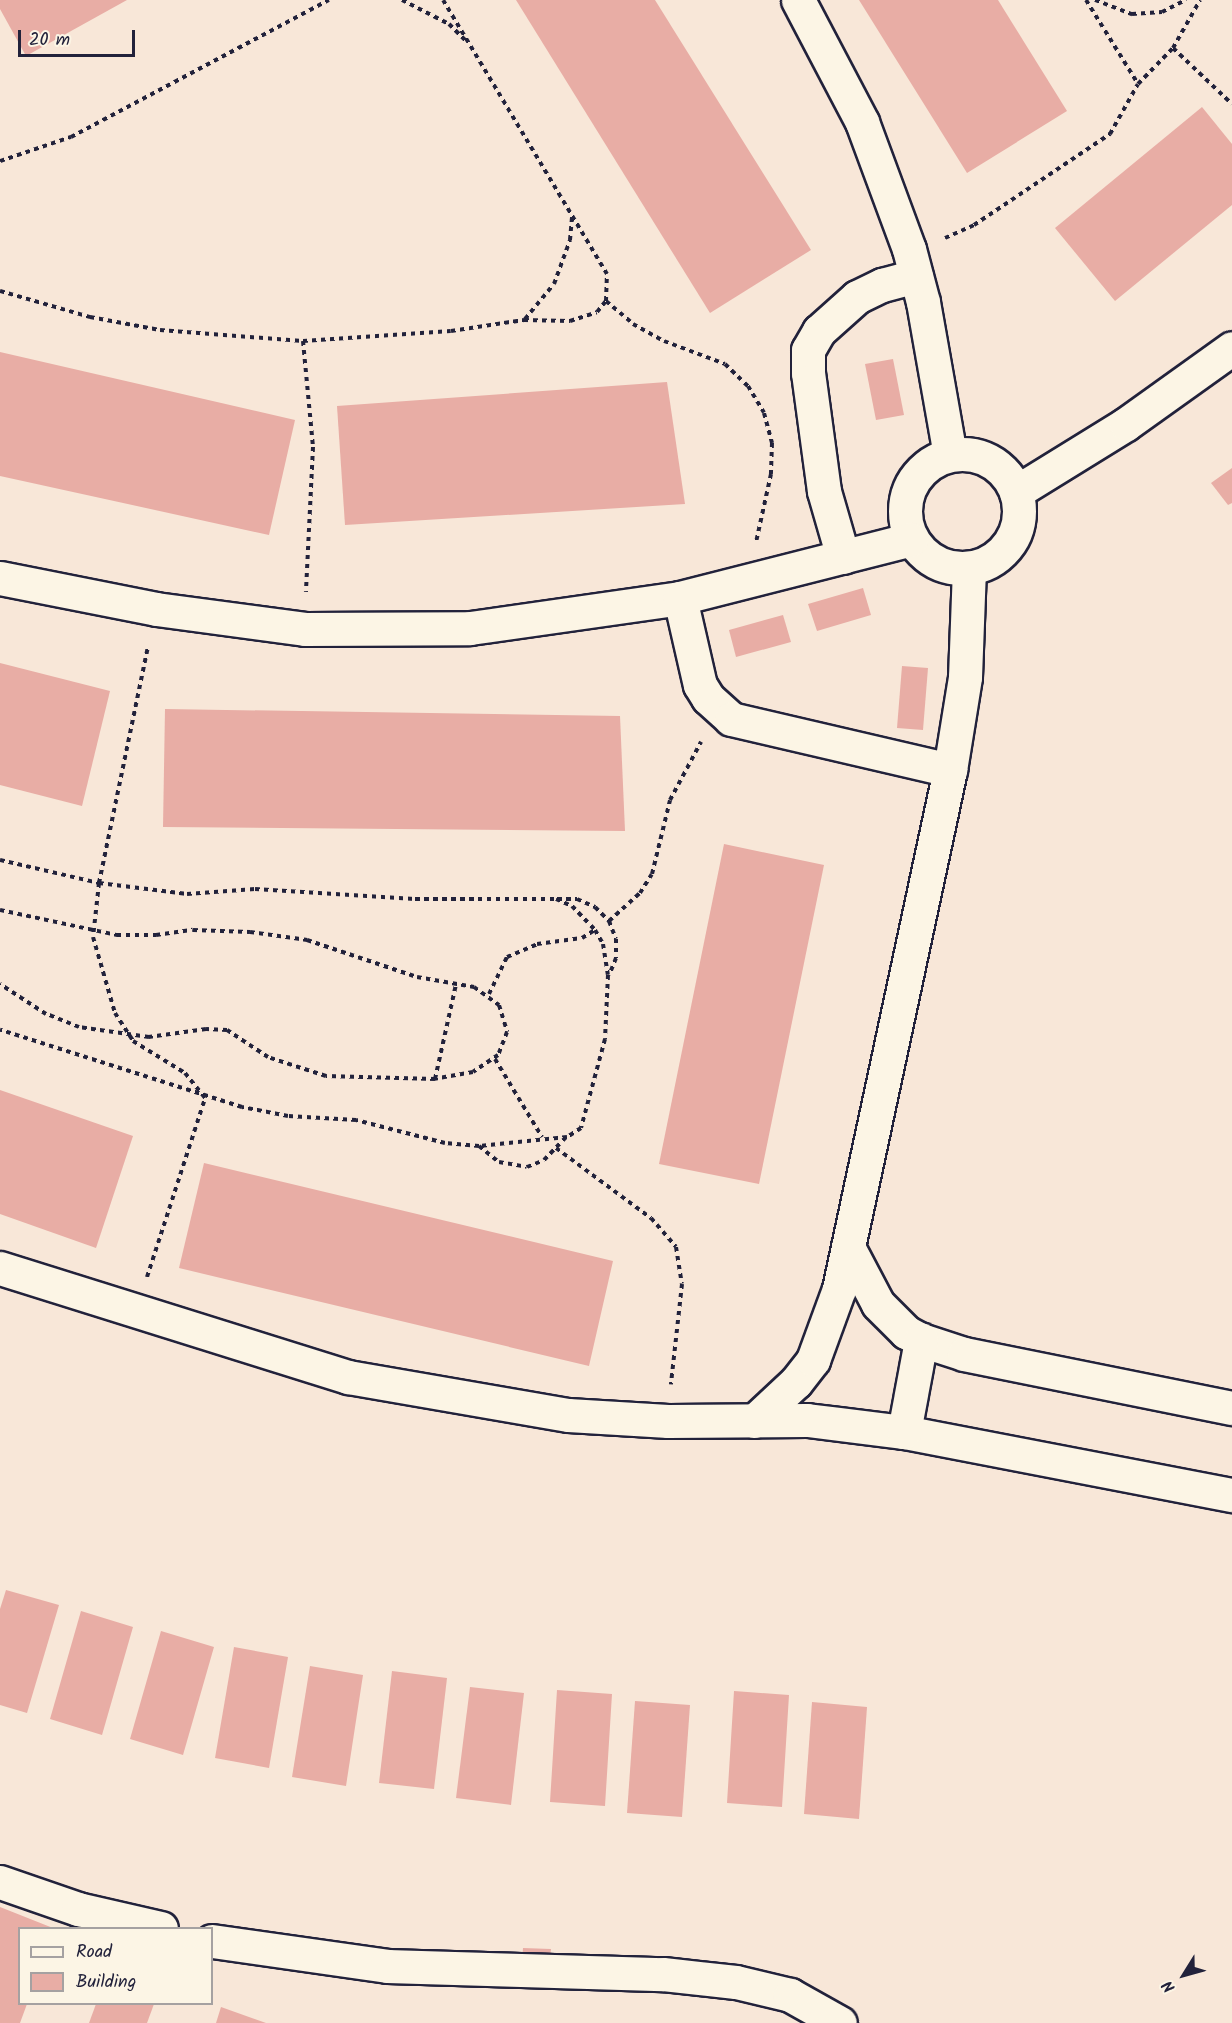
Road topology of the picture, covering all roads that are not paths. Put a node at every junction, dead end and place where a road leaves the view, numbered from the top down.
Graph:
1 (798, 0) edge
2 (913, 262) junction
3 (1232, 348) edge
4 (950, 454) junction
5 (1016, 492) junction
6 (911, 539) junction
7 (843, 557) junction
8 (969, 568) junction
9 (0, 578) edge
10 (680, 598) junction
11 (950, 770) junction
12 (848, 1247) junction
13 (0, 1268) edge
14 (921, 1340) junction
15 (1232, 1408) edge
16 (754, 1421) junction
17 (904, 1432) junction
18 (1232, 1496) edge
19 (0, 1882) edge
20 (153, 1927) edge
21 (213, 1941) edge
22 (840, 2023) edge

1 - 2 street
2 - 4 street
2 - 7 street
3 - 5 street
4 - 5 street
4 - 6 street
5 - 8 street
6 - 7 street
6 - 8 street
7 - 10 street
8 - 11 street
9 - 10 street
10 - 11 street
11 - 12 street
12 - 14 street
12 - 16 street
13 - 16 street
14 - 15 street
14 - 17 street
16 - 17 street
17 - 18 street
19 - 20 street
21 - 22 street

